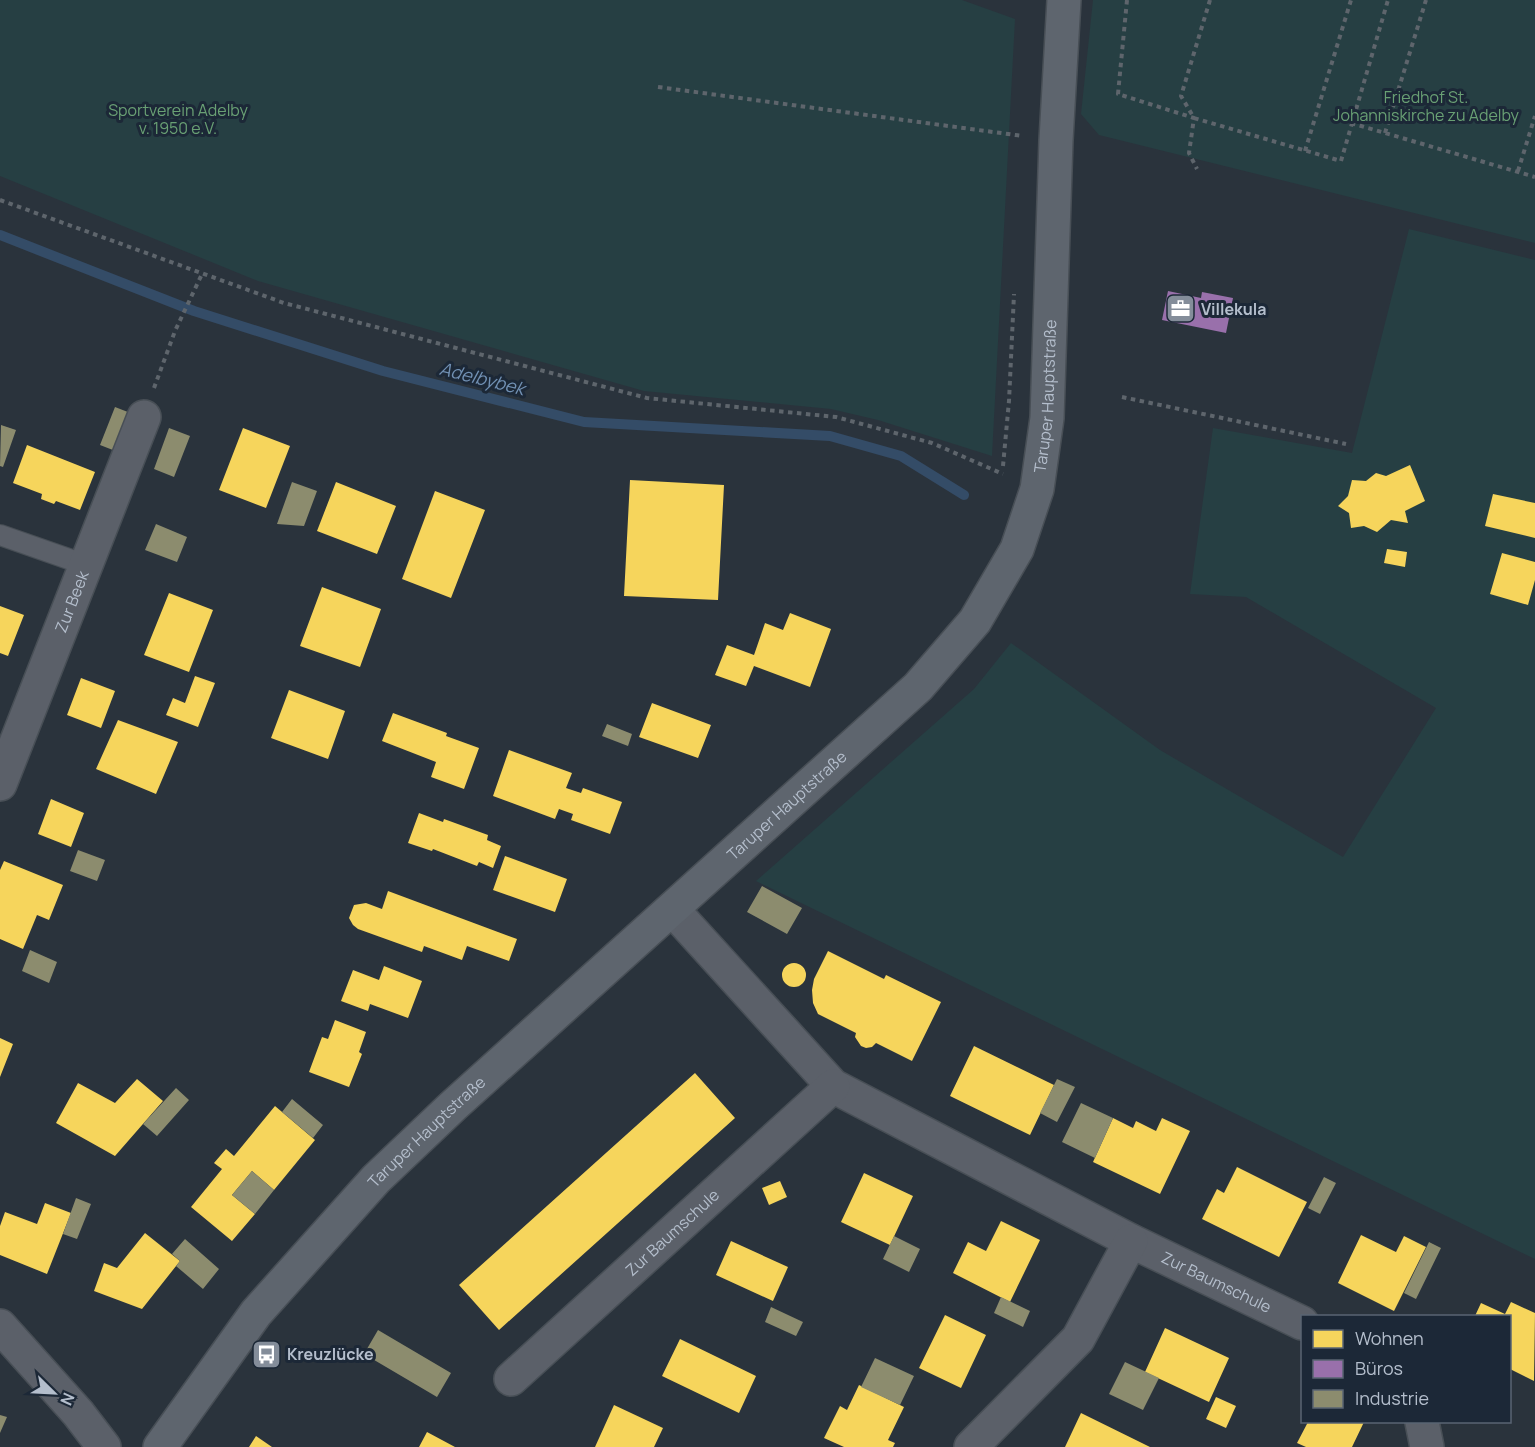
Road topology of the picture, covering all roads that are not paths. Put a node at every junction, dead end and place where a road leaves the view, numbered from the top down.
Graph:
1 (1064, 0) edge
2 (144, 417) road end
3 (0, 535) edge
4 (86, 565) junction
5 (0, 784) edge
6 (672, 909) junction
7 (833, 1086) junction
8 (1131, 1241) junction
9 (1301, 1323) edge
10 (0, 1326) edge
11 (511, 1379) dead end
12 (1422, 1423) edge
13 (104, 1447) edge
14 (160, 1447) edge
15 (971, 1447) edge
16 (1427, 1447) edge

1 - 6 street, Taruper Hauptstraße
2 - 4 street, Zur Beek
3 - 4 lane
4 - 5 street, Zur Beek
6 - 7 street, Zur Baumschule
6 - 14 street, Taruper Hauptstraße
7 - 8 street, Zur Baumschule
7 - 11 street, Zur Baumschule
8 - 9 street, Zur Baumschule
8 - 15 street
10 - 13 street
12 - 16 street

